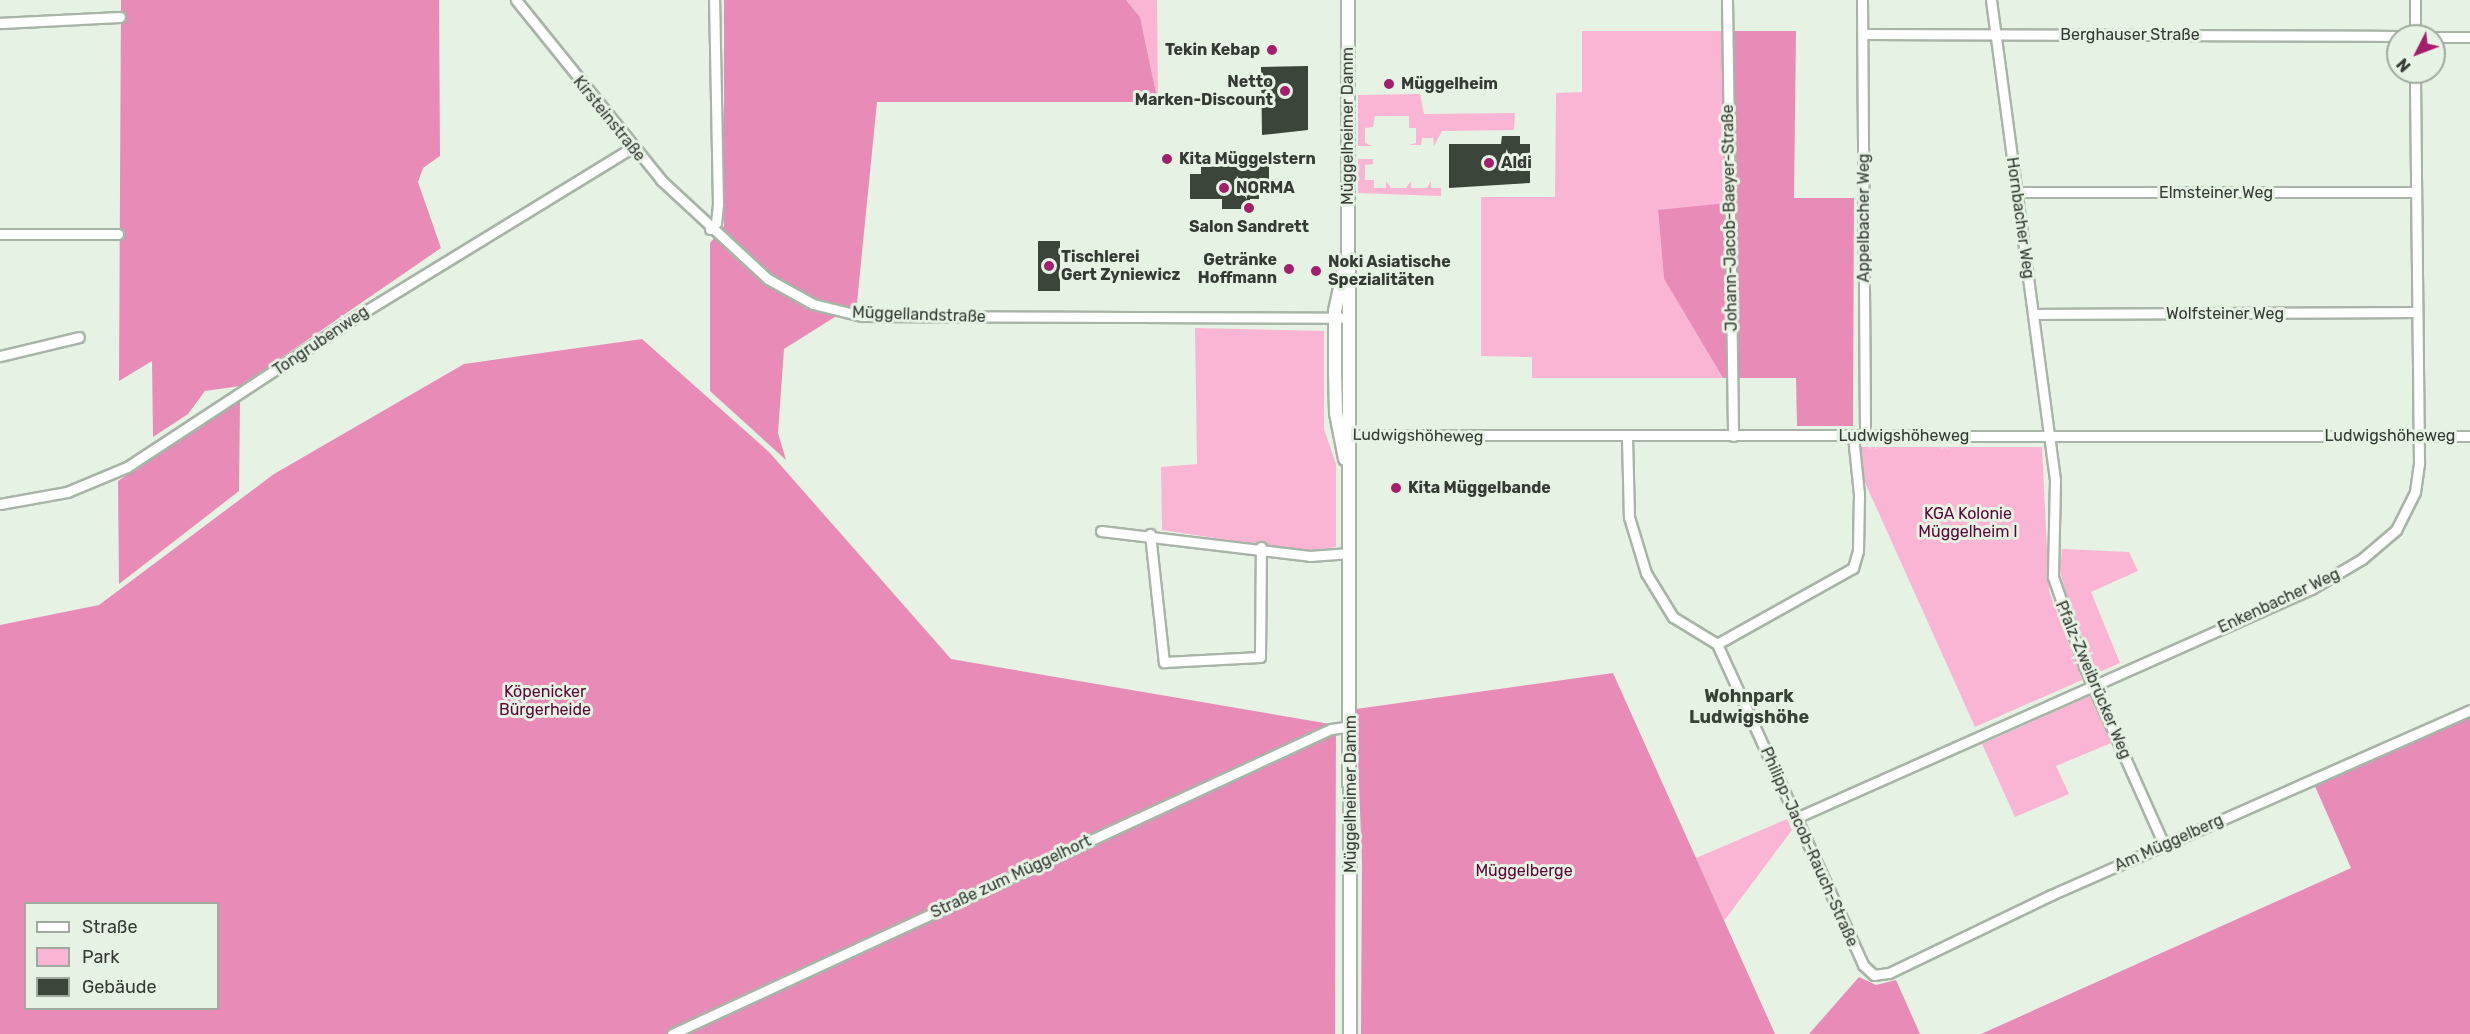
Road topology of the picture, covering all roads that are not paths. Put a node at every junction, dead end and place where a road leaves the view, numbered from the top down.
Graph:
1 (516, 0) edge
2 (714, 0) edge
3 (1348, 0) edge
4 (1727, 0) edge
5 (1862, 0) edge
6 (1991, 0) edge
7 (2415, 0) edge
8 (120, 17) dead end
9 (0, 23) edge
10 (2415, 24) edge
11 (1863, 34) junction
12 (1996, 35) junction
13 (2386, 36) edge
14 (2446, 37) edge
15 (2470, 37) edge
16 (2415, 84) edge
17 (631, 148) junction
18 (2017, 192) junction
19 (2415, 192) junction
20 (710, 229) junction
21 (0, 234) edge
22 (118, 234) dead end
23 (1348, 253) junction
24 (2416, 312) junction
25 (2033, 314) junction
26 (1336, 318) junction
27 (1349, 318) junction
28 (79, 337) dead end
29 (0, 356) edge
30 (1345, 435) junction
31 (1733, 436) junction
32 (1853, 436) junction
33 (1865, 436) junction
34 (2049, 436) junction
35 (2419, 436) junction
36 (2470, 436) edge
37 (1627, 437) junction
38 (0, 504) edge
39 (1101, 531) dead end
40 (1150, 534) junction
41 (1261, 548) junction
42 (1350, 554) junction
43 (1717, 644) junction
44 (2093, 685) junction
45 (2470, 710) edge
46 (1352, 726) junction
47 (1796, 818) junction
48 (2164, 845) junction
49 (1871, 974) joint
50 (672, 1034) edge
51 (1350, 1034) edge

1 - 17 street, Kirsteinstraße
2 - 20 street
3 - 23 main road, Müggelheimer Damm
4 - 31 street, Johann-Jacob-Baeyer-Straße
5 - 11 street, Appelbacher Weg
6 - 12 street, Hornbacher Weg
7 - 10 street
8 - 9 street
11 - 12 street, Berghauser Straße
11 - 33 street, Appelbacher Weg
12 - 13 street, Berghauser Straße
12 - 18 street, Hornbacher Weg
14 - 15 street
16 - 19 street, Enkenbacher Weg
17 - 20 street, Kirsteinstraße
17 - 38 street, Tongrubenweg
18 - 19 street, Elmsteiner Weg
18 - 25 street, Hornbacher Weg
19 - 24 street, Enkenbacher Weg
20 - 26 street, Müggellandstraße
21 - 22 street
23 - 26 main road, Müggelheimer Damm
23 - 27 main road, Müggelheimer Damm
24 - 25 street, Wolfsteiner Weg
24 - 35 street, Enkenbacher Weg
25 - 34 street, Hornbacher Weg
26 - 27 street, Müggellandstraße
26 - 30 main road, Müggelheimer Damm
27 - 30 main road, Müggelheimer Damm
28 - 29 street
30 - 37 street, Ludwigshöheweg
30 - 42 main road, Müggelheimer Damm
31 - 32 street, Ludwigshöheweg
31 - 37 street, Ludwigshöheweg
32 - 33 street, Ludwigshöheweg
32 - 43 street
33 - 34 street, Ludwigshöheweg
34 - 35 street, Ludwigshöheweg
34 - 44 street, Pfalz-Zweibrücker Weg
35 - 36 street, Ludwigshöheweg
35 - 44 street, Enkenbacher Weg
37 - 43 street
39 - 40 street
40 - 41 street
40 - 41 street
41 - 42 street
42 - 46 main road, Müggelheimer Damm
43 - 47 street, Philipp-Jacob-Rauch-Straße
44 - 47 street, Enkenbacher Weg
44 - 48 street, Pfalz-Zweibrücker Weg
45 - 48 street, Am Müggelberg
46 - 50 street, Straße zum Müggelhort
46 - 51 main road, Müggelheimer Damm
47 - 49 street, Philipp-Jacob-Rauch-Straße
48 - 49 street, Am Müggelberg

